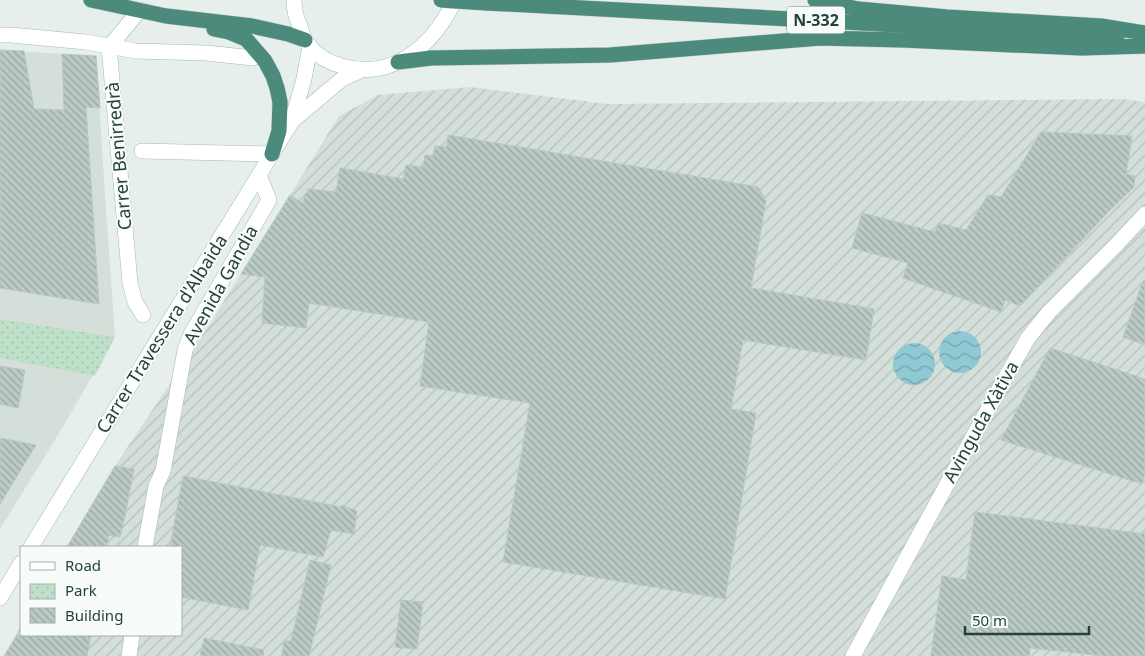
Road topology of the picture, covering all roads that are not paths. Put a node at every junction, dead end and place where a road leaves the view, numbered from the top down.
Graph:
1 (91, 0) edge
2 (294, 0) edge
3 (441, 0) edge
4 (455, 0) edge
5 (815, 0) edge
6 (140, 10) junction
7 (166, 16) junction
8 (1145, 33) edge
9 (0, 35) edge
10 (1145, 40) edge
11 (308, 43) junction
12 (1145, 46) edge
13 (110, 47) junction
14 (253, 58) dead end
15 (398, 62) junction
16 (362, 70) junction
17 (292, 121) junction
18 (142, 151) dead end
19 (272, 154) junction
20 (259, 175) junction
21 (1145, 214) edge
22 (144, 315) dead end
23 (32, 546) edge
24 (145, 546) edge
25 (20, 565) edge
26 (0, 598) edge
27 (132, 636) edge
28 (129, 656) edge
29 (853, 656) edge

1 - 6 highway
2 - 11 street
3 - 10 highway, N-332, bridge
4 - 15 street
5 - 8 highway
6 - 7 highway
6 - 13 street
7 - 11 highway
7 - 19 highway
9 - 13 street
11 - 16 street
11 - 17 street, Carrer Travessera d'Albaida
12 - 15 highway
13 - 14 street
13 - 22 street, Carrer Benirredrà
15 - 16 street
16 - 17 street, Carrer Travessera d'Albaida
17 - 19 street, Carrer Travessera d'Albaida
18 - 19 street
19 - 20 street, Carrer Travessera d'Albaida
20 - 23 street, Carrer Travessera d'Albaida
20 - 24 street, Avenida Gandia
21 - 29 street, Avinguda Xàtiva
25 - 26 street
27 - 28 street

